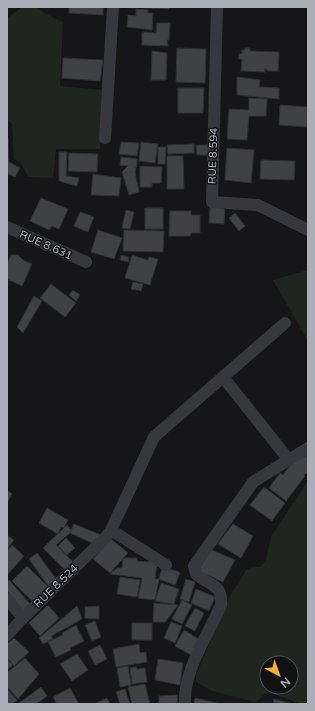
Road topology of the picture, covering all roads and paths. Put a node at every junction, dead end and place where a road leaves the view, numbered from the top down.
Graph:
1 (114, 7) edge
2 (217, 7) edge
3 (105, 138) dead end
4 (8, 230) edge
5 (308, 230) edge
6 (86, 262) dead end
7 (285, 323) dead end
8 (223, 377) junction
9 (308, 448) edge
10 (289, 460) junction
11 (108, 534) junction
12 (166, 565) dead end
13 (7, 599) edge
14 (23, 618) junction
15 (7, 635) edge
16 (185, 704) edge

1 - 3 street
2 - 5 street, RUE 8.594
4 - 6 street, RUE 8.631
7 - 8 street
8 - 10 street
8 - 11 street
9 - 10 street
10 - 16 street
11 - 12 street
11 - 14 street, RUE 8.524
13 - 14 street
14 - 15 street, RUE 8.524

